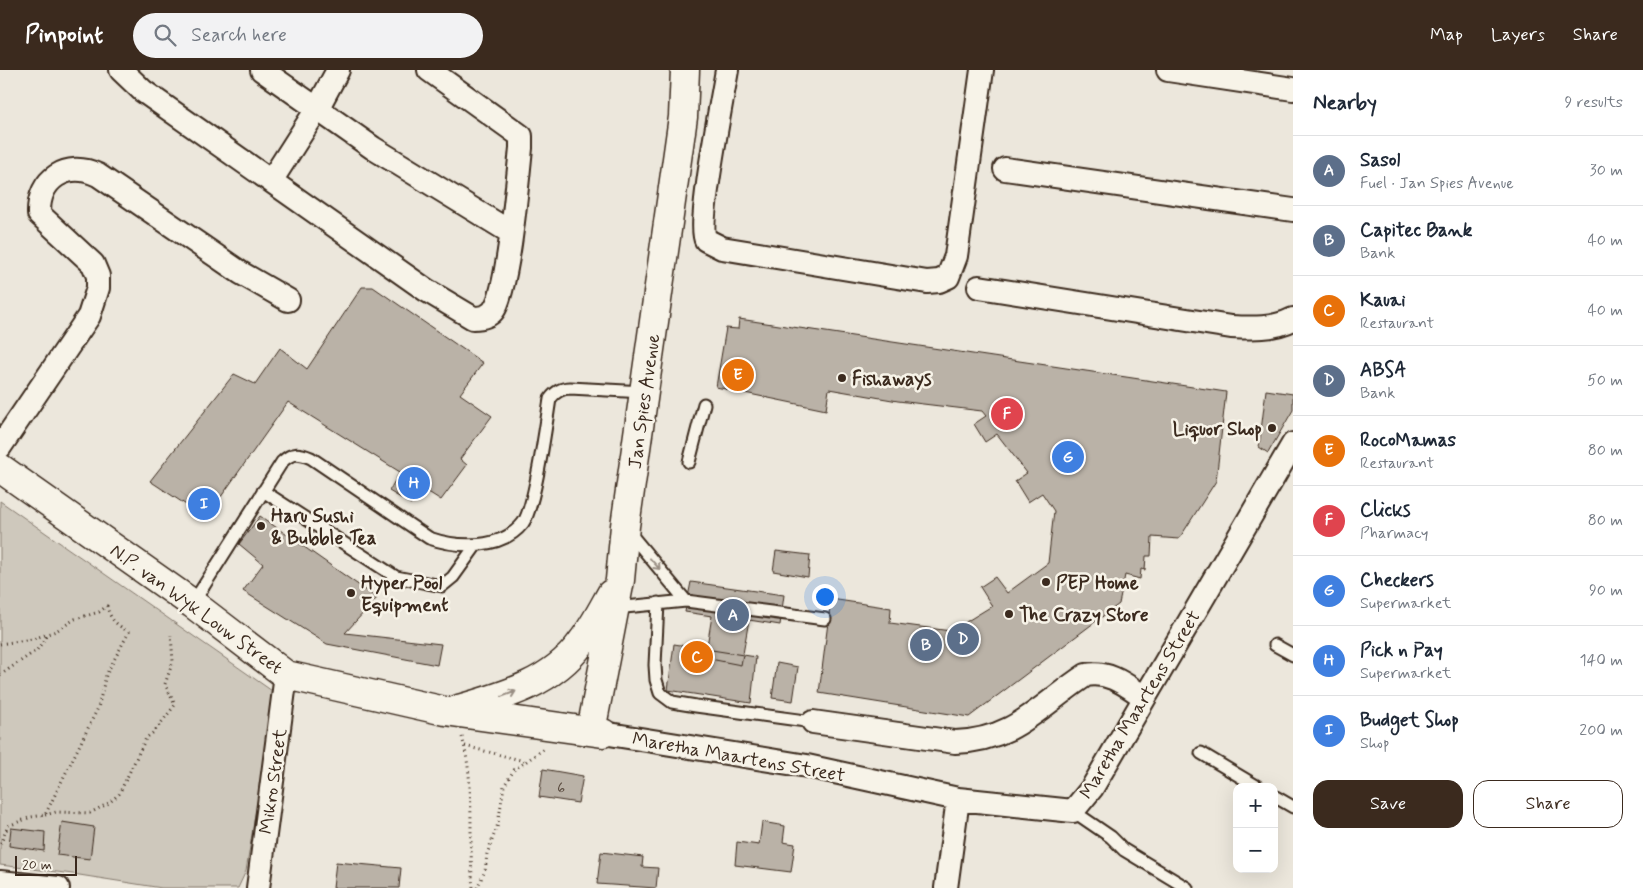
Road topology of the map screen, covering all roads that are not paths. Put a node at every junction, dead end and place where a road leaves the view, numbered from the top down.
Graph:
1 (121, 70) edge
2 (262, 70) edge
3 (338, 70) edge
4 (429, 70) edge
5 (685, 70) edge
6 (727, 70) edge
7 (982, 70) edge
8 (1168, 70) edge
9 (1293, 89) edge
10 (317, 109) junction
11 (1006, 169) dead end
12 (271, 181) junction
13 (1293, 210) edge
14 (510, 232) junction
15 (979, 287) dead end
16 (288, 300) dead end
17 (1293, 318) edge
18 (645, 392) junction
19 (704, 404) dead end
20 (1293, 444) edge
21 (0, 446) edge
22 (689, 462) dead end
23 (0, 468) edge
24 (263, 491) junction
25 (625, 526) junction
26 (476, 545) junction
27 (620, 580) junction
28 (686, 601) junction
29 (658, 603) junction
30 (193, 604) junction
31 (615, 608) junction
32 (825, 619) dead end
33 (1275, 645) dead end
34 (1293, 655) edge
35 (286, 675) junction
36 (1144, 697) junction
37 (445, 711) junction
38 (812, 722) joint
39 (597, 732) junction
40 (1200, 753) dead end
41 (1251, 783) edge
42 (1278, 798) edge
43 (958, 799) junction
44 (1293, 807) edge
45 (1073, 811) junction
46 (0, 882) edge
47 (58, 888) edge
48 (258, 888) edge
49 (946, 888) edge
50 (1187, 888) edge

1 - 12 street
2 - 10 street
3 - 10 street
4 - 14 street
5 - 18 street, Jan Spies Avenue
6 - 7 street
8 - 9 street
10 - 12 street
10 - 14 street
11 - 13 street
12 - 14 street
15 - 17 street
16 - 21 street
18 - 25 street, Jan Spies Avenue
18 - 26 lane
19 - 22 lane
20 - 36 street, Maretha Maartens Street
23 - 30 street, N.P. van Wyk Louw Street
24 - 26 lane
24 - 26 lane
24 - 30 lane
25 - 27 street, Jan Spies Avenue
25 -> 28 lane
27 - 31 street, Jan Spies Avenue
37 -> 27 street
28 - 29 lane
28 - 32 lane
29 - 31 lane
29 - 38 lane
30 - 35 street, N.P. van Wyk Louw Street
31 - 39 street, Jan Spies Avenue
33 - 34 lane
35 - 37 street, N.P. van Wyk Louw Street
35 - 48 street, Mikro Street
36 - 38 street
36 - 45 street, Maretha Maartens Street
37 - 39 street, N.P. van Wyk Louw Street
39 - 43 street, Maretha Maartens Street
40 - 41 lane
42 - 44 lane
43 - 45 street, Maretha Maartens Street
43 - 49 street
45 - 50 lane
46 - 47 street

